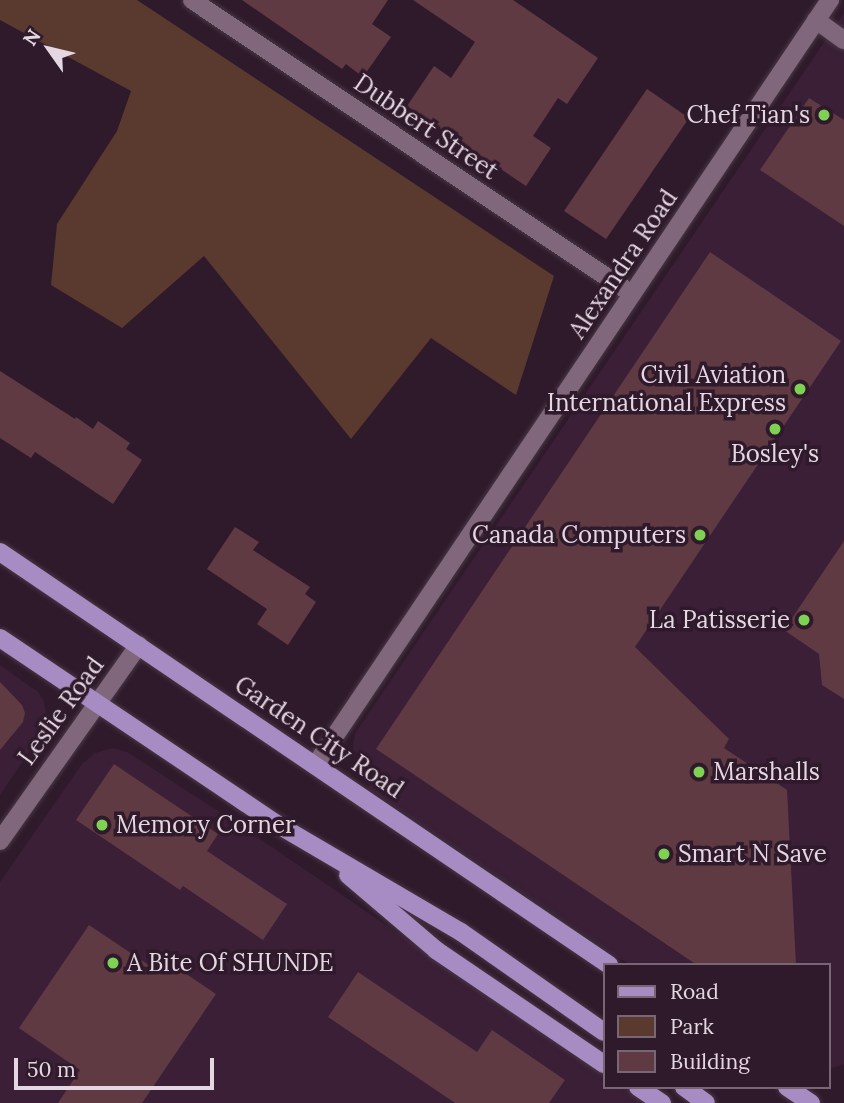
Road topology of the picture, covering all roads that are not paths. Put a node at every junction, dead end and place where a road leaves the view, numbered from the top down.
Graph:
1 (192, 0) edge
2 (830, 0) edge
3 (816, 20) junction
4 (844, 40) edge
5 (632, 294) junction
6 (0, 552) edge
7 (0, 638) edge
8 (139, 645) junction
9 (98, 704) junction
10 (316, 764) junction
11 (0, 841) edge
12 (328, 856) junction
13 (606, 963) edge
14 (602, 1031) edge
15 (602, 1063) edge
16 (641, 1089) edge
17 (687, 1089) edge
18 (791, 1089) edge
19 (662, 1103) edge
20 (706, 1103) edge
21 (811, 1103) edge

1 - 5 street, Dubbert Street
2 - 3 street, Alexandra Road
3 - 4 street
3 - 5 street, Alexandra Road
5 - 10 street, Alexandra Road
6 - 8 main road, Garden City Road
7 - 9 main road
8 - 9 street, Leslie Road
8 - 10 main road, Garden City Road
9 - 11 street, Leslie Road
9 - 12 main road
10 - 13 main road, Garden City Road
12 - 14 main road
12 - 15 main road
16 - 19 main road
17 - 20 main road
18 - 21 main road

